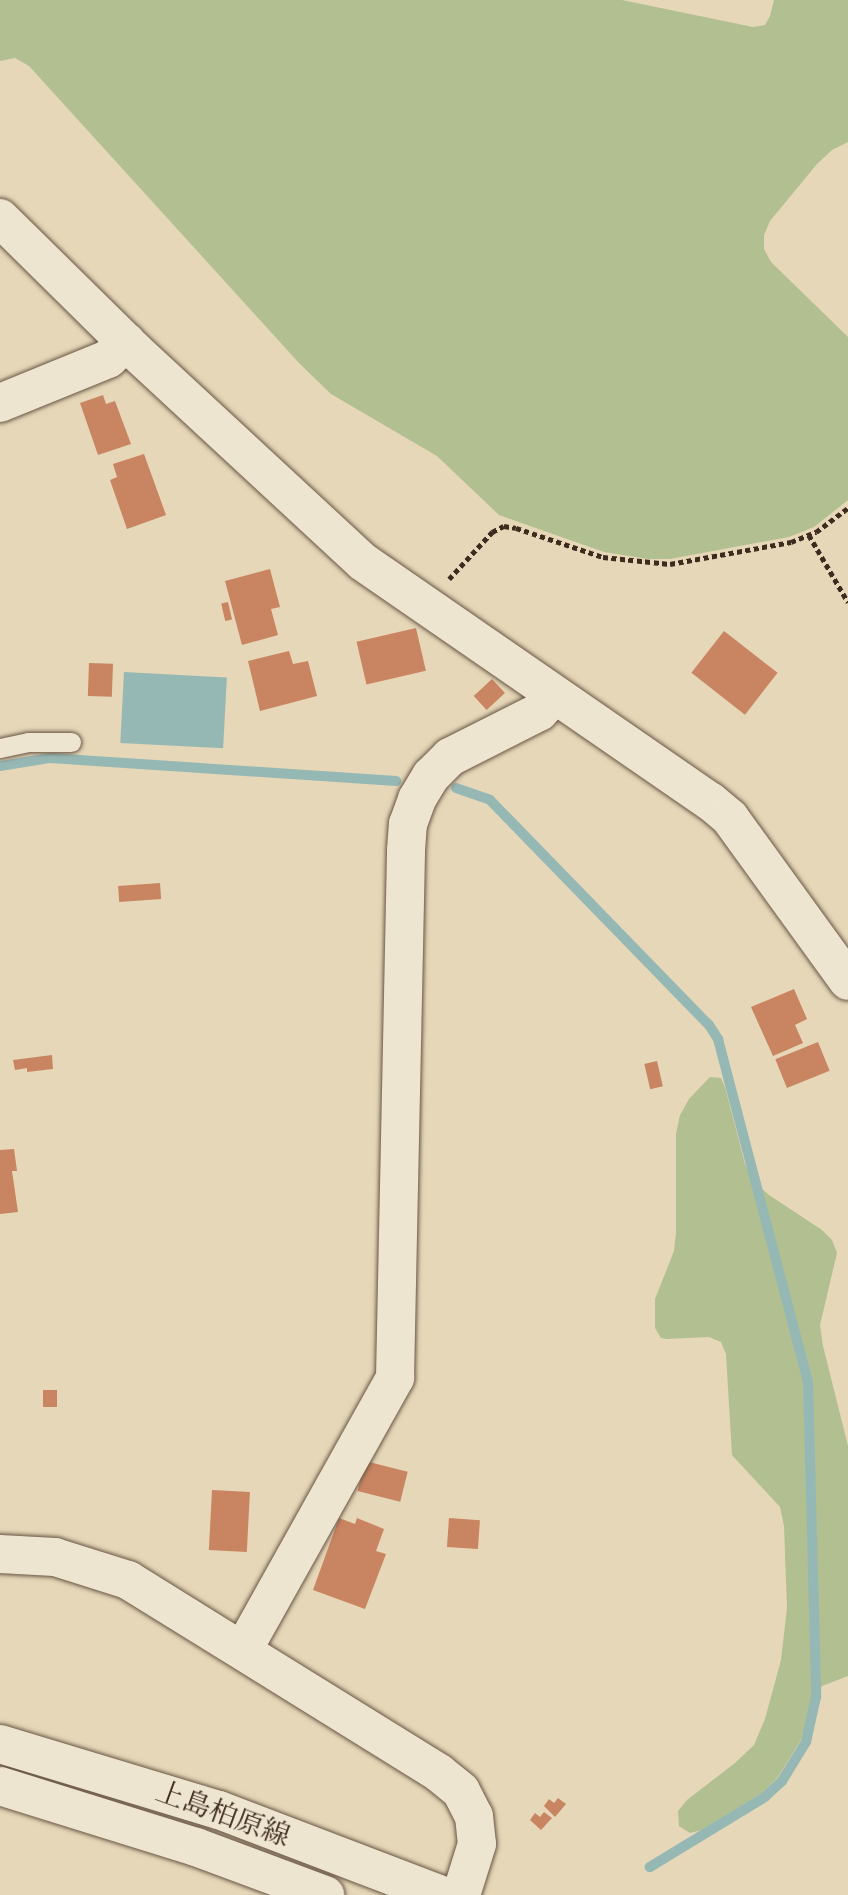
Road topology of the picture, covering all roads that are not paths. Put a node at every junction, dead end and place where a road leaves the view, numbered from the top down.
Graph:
1 (0, 218) edge
2 (126, 342) junction
3 (0, 403) edge
4 (555, 695) junction
5 (71, 742) dead end
6 (0, 748) edge
7 (848, 981) edge
8 (0, 1554) edge
9 (243, 1650) junction
10 (0, 1744) edge
11 (0, 1786) edge
12 (324, 1895) edge
13 (442, 1895) edge
14 (461, 1895) edge

1 - 2 street
2 - 3 street
2 - 4 street
4 - 7 street
4 - 9 street
5 - 6 lane
8 - 9 street
9 - 14 street
10 - 13 street, 上島柏原線
11 - 12 street, 上島柏原線

